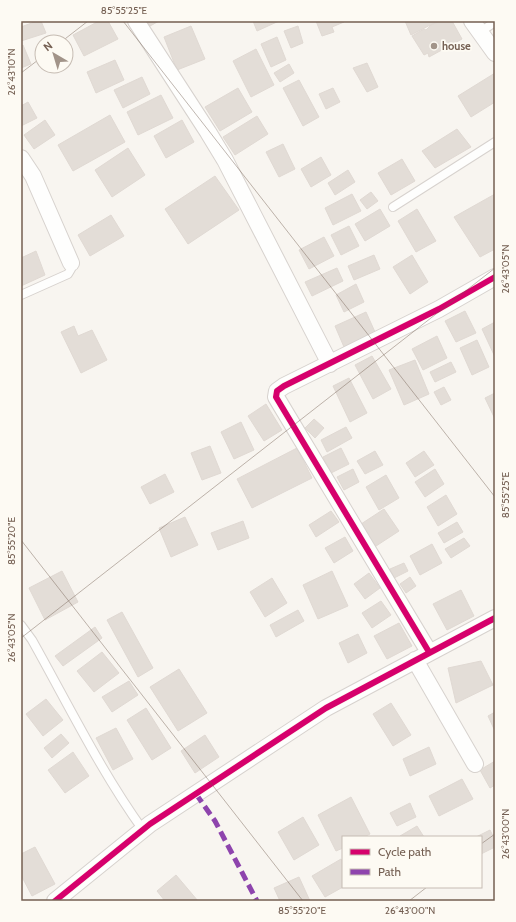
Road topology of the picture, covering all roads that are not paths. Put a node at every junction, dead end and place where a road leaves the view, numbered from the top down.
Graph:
1 (136, 21) edge
2 (495, 22) edge
3 (476, 26) edge
4 (495, 53) edge
5 (495, 142) edge
6 (21, 158) edge
7 (393, 207) dead end
8 (71, 263) joint
9 (495, 277) edge
10 (21, 295) edge
11 (330, 364) junction
12 (495, 618) edge
13 (21, 625) edge
14 (429, 652) junction
15 (415, 660) junction
16 (475, 764) dead end
17 (143, 830) junction
18 (55, 901) edge

1 - 11 street
2 - 3 lane
3 - 4 street
5 - 7 lane
6 - 8 street
8 - 10 lane
9 - 11 street
11 - 14 street
12 - 14 street
13 - 17 lane
14 - 15 street
15 - 16 street
15 - 17 street
17 - 18 street

